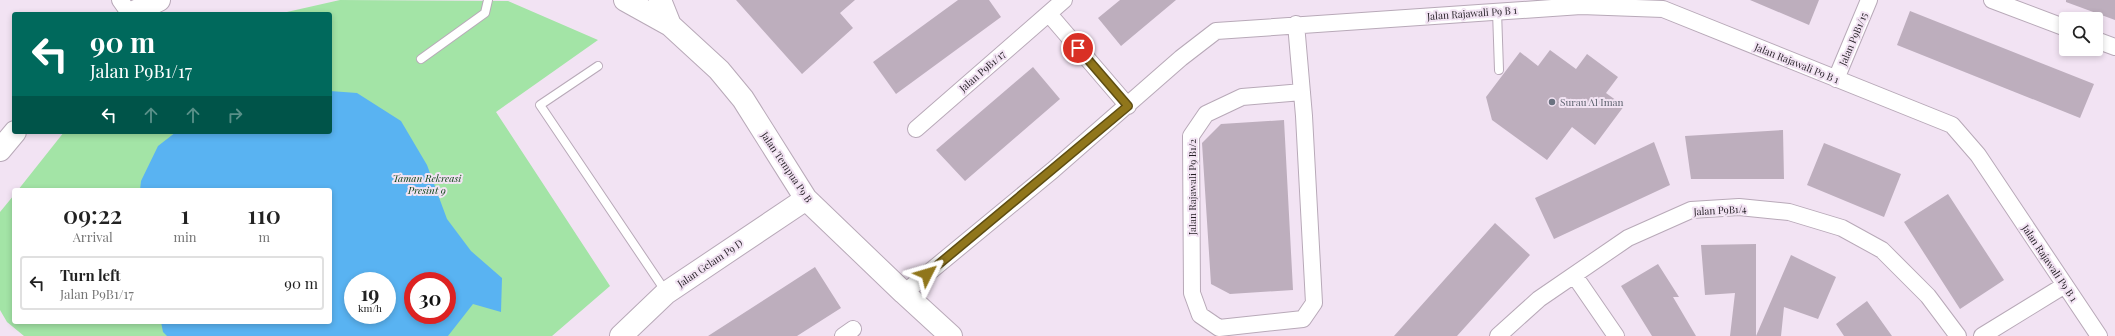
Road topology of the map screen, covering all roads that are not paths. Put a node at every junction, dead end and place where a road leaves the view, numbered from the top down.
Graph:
1 (120, 0) edge
2 (160, 0) edge
3 (488, 0) edge
4 (626, 0) edge
5 (660, 0) edge
6 (1064, 0) edge
7 (1869, 0) edge
8 (1992, 0) edge
9 (1445, 7) edge
10 (129, 12) edge
11 (134, 12) edge
12 (1497, 12) junction
13 (1049, 14) junction
14 (1296, 24) junction
15 (670, 25) junction
16 (2059, 25) edge
17 (2103, 43) edge
18 (2115, 47) edge
19 (420, 59) dead end
20 (598, 66) dead end
21 (1498, 70) dead end
22 (1836, 79) junction
23 (1302, 92) junction
24 (1128, 106) junction
25 (916, 129) dead end
26 (13, 134) edge
27 (0, 150) edge
28 (806, 199) junction
29 (1574, 275) junction
30 (2065, 285) junction
31 (666, 293) junction
32 (904, 293) junction
33 (1220, 332) edge
34 (621, 336) edge
35 (951, 336) edge
36 (1498, 336) edge
37 (1616, 336) edge
38 (1958, 336) edge
39 (1982, 336) edge
40 (2099, 336) edge

1 - 10 street
2 - 11 street
3 - 19 lane
4 - 15 street, Jalan Tempua P9 B
5 - 15 street
6 - 13 street, Jalan P9B1/17
7 - 22 street, Jalan P9B1/15
8 - 16 street
9 - 12 street, Jalan Rajawali P9 B 1
9 - 14 street, Jalan Rajawali P9 B 1
12 - 21 lane
12 - 22 street, Jalan Rajawali P9 B 1
13 - 24 street
13 - 25 street, Jalan P9B1/17
14 - 23 street, Jalan Rajawali P9 B1/2
14 - 24 street, Jalan Rajawali P9 B 1
15 - 28 street, Jalan Tempua P9 B
17 - 18 street
20 - 31 lane
22 - 30 street, Jalan Rajawali P9 B 1
23 - 33 street, Jalan Rajawali P9 B1/2
23 - 33 street, Jalan Rajawali P9 B1/2
24 - 32 street, Jalan Rajawali P9 B 1
26 - 27 street
28 - 31 street, Jalan Gelam P9 D
28 - 32 street, Jalan Tempua P9 B
29 - 36 street, Jalan P9B1/4
29 - 37 street
29 - 38 street, Jalan P9B1/4
30 - 39 street
30 - 40 street, Jalan Rajawali P9 B 1
31 - 34 street, Jalan Gelam P9 D
32 - 35 street, Jalan Tempua P9 B

